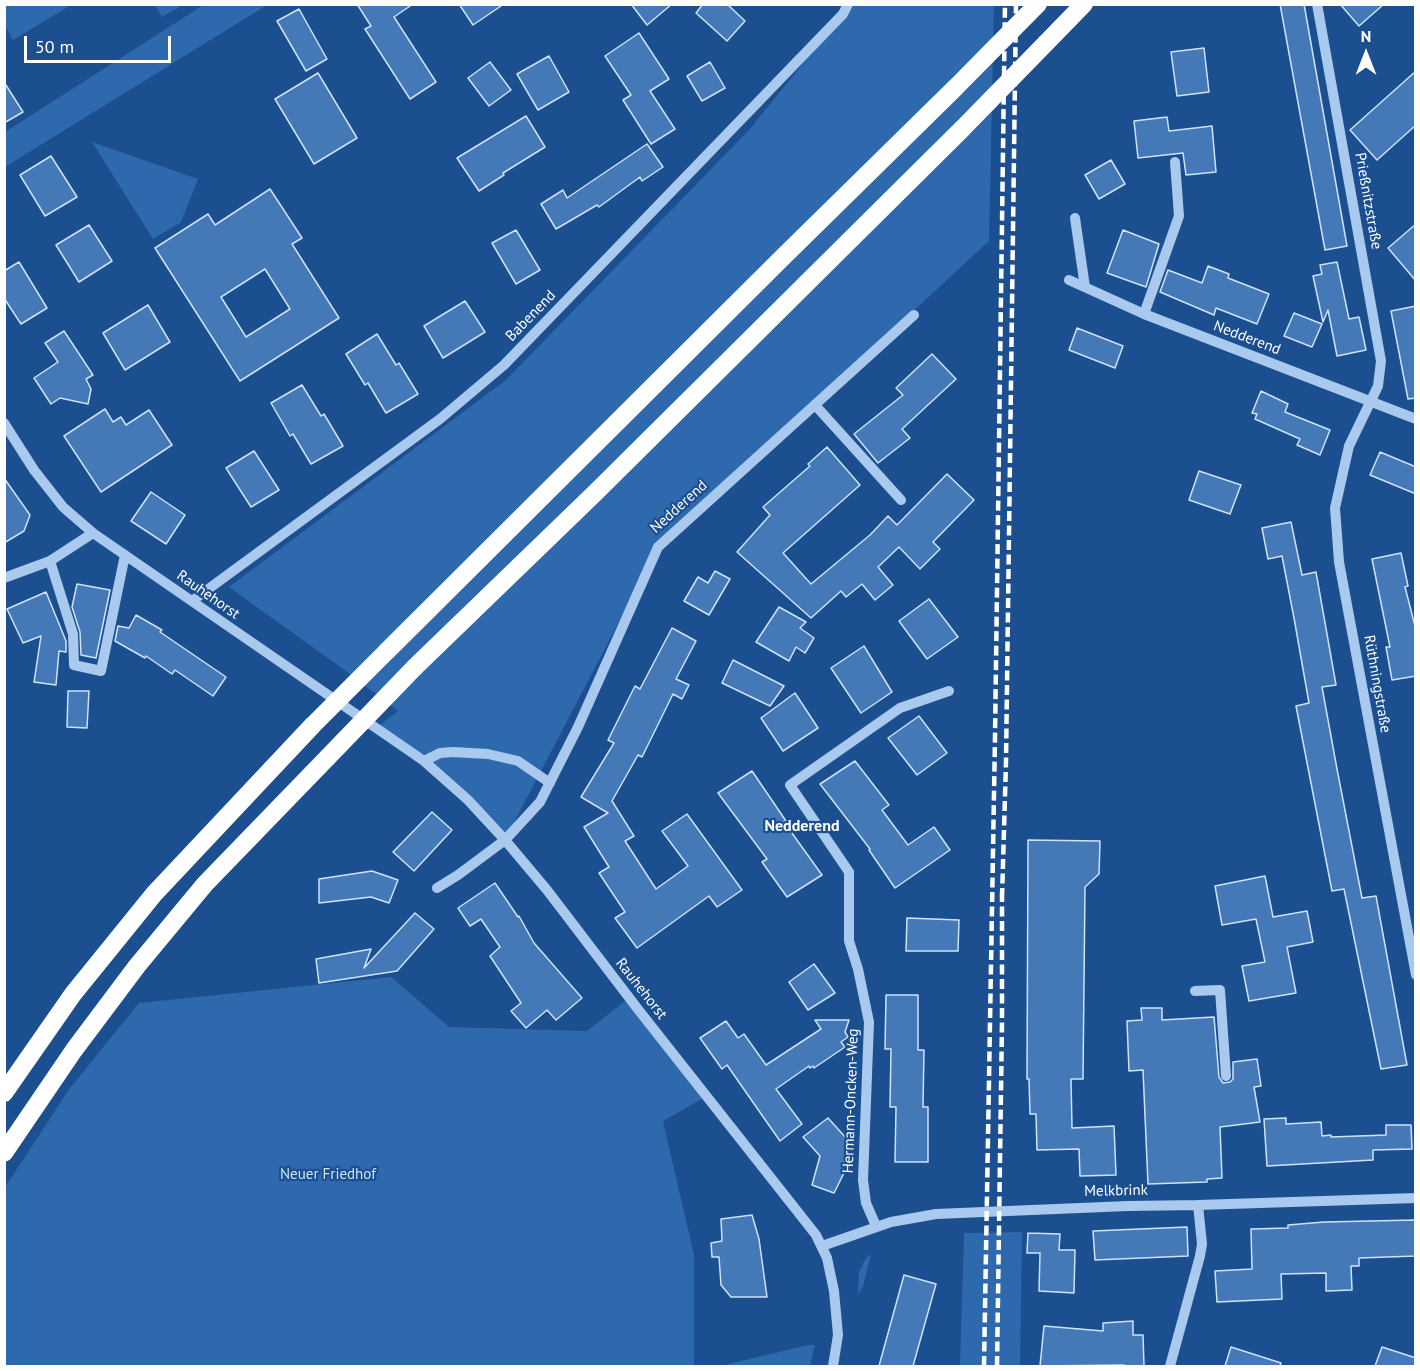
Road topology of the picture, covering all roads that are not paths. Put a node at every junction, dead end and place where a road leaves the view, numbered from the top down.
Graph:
1 (848, 4) edge
2 (1038, 4) edge
3 (1084, 4) edge
4 (1317, 4) edge
5 (1175, 162) dead end
6 (1075, 218) dead end
7 (1069, 280) dead end
8 (1085, 287) junction
9 (1144, 314) junction
10 (914, 315) dead end
11 (1370, 402) junction
12 (815, 405) junction
13 (1416, 419) edge
14 (6, 428) edge
15 (901, 500) dead end
16 (93, 533) junction
17 (124, 555) junction
18 (50, 561) junction
19 (4, 578) edge
20 (192, 601) junction
21 (949, 691) dead end
22 (424, 761) junction
23 (550, 783) junction
24 (506, 840) junction
25 (437, 888) dead end
26 (1416, 975) edge
27 (1195, 991) dead end
28 (1226, 1076) dead end
29 (4, 1093) edge
30 (4, 1153) edge
31 (1416, 1198) edge
32 (1198, 1205) junction
33 (876, 1226) junction
34 (822, 1246) junction
35 (833, 1366) edge
36 (1170, 1366) edge

1 - 20 street, Babenend
2 - 29 highway, bridge
3 - 30 highway, bridge
4 - 11 street, Prießnitzstraße
5 - 9 street
6 - 8 street
7 - 8 street, Nedderend
8 - 9 street, Nedderend
9 - 11 street, Nedderend
10 - 12 street, Nedderend
11 - 13 street, Nedderend
11 - 26 street, Rüthningstraße
12 - 15 street
12 - 23 street, Nedderend
14 - 16 street, Rauhehorst
16 - 17 street, Rauhehorst
16 - 18 street
17 - 18 street
17 - 20 street, Rauhehorst
18 - 19 street
20 - 22 street, Rauhehorst
21 - 33 street, Hermann-Oncken-Weg
22 - 23 street
22 - 24 street, Rauhehorst
23 - 24 street, Nedderend
24 - 25 street, Nedderend
24 - 34 street, Rauhehorst
27 - 28 street
31 - 32 street, Melkbrink
32 - 33 street, Melkbrink
32 - 36 street
33 - 34 street, Melkbrink
34 - 35 street, Rauhehorst

